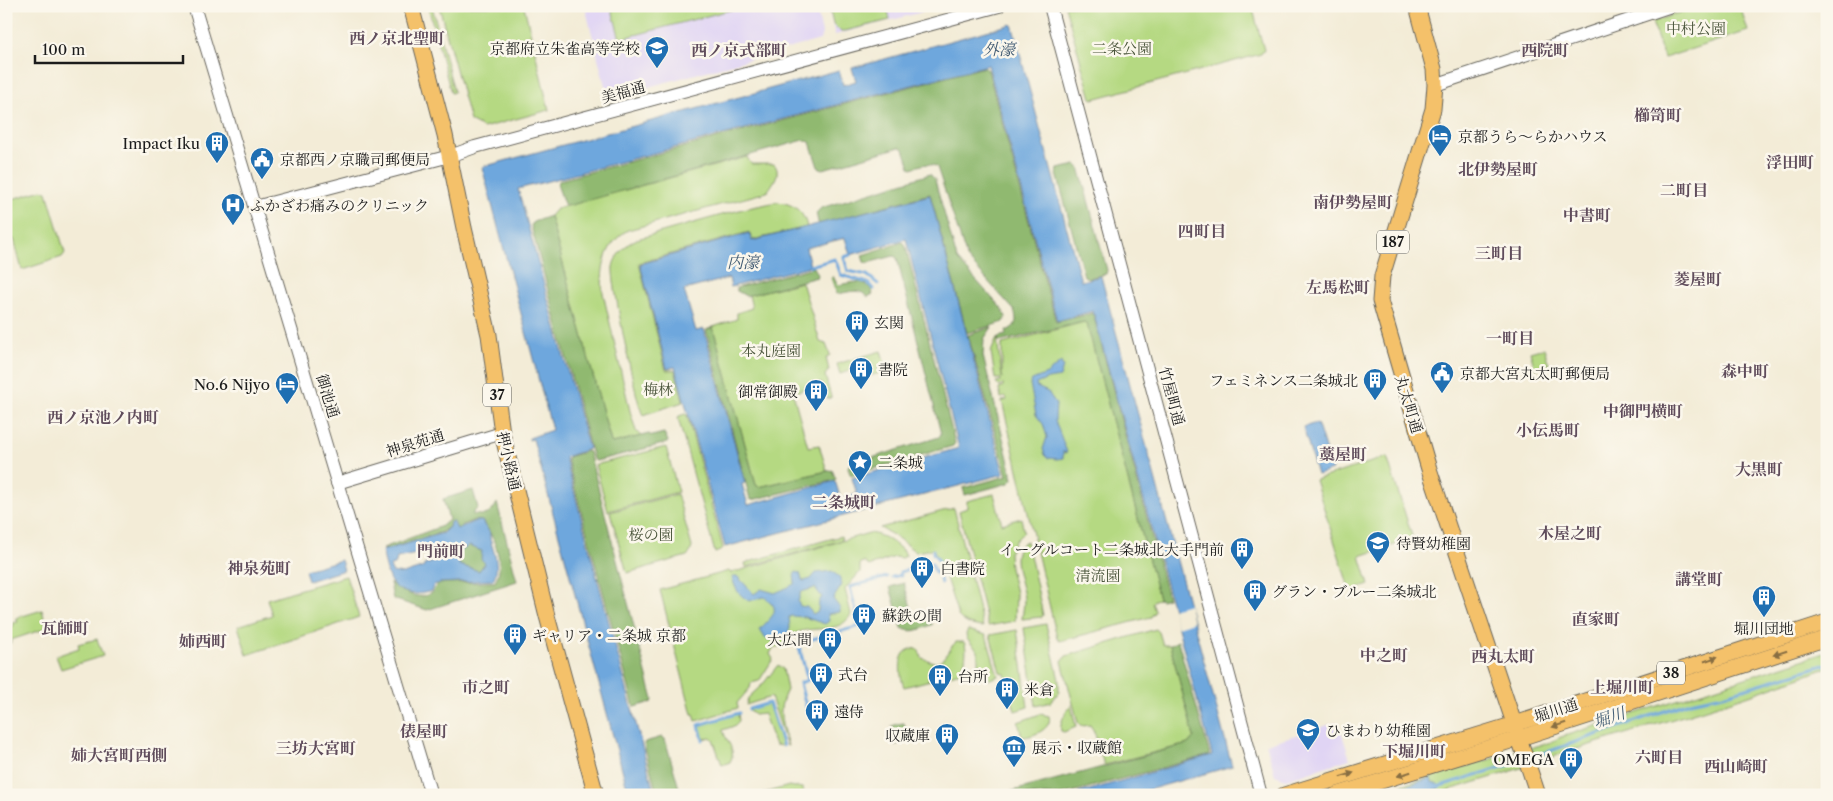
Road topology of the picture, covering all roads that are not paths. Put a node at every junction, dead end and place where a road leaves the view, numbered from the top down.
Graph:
1 (194, 6) edge
2 (411, 6) edge
3 (999, 6) edge
4 (1050, 6) edge
5 (1417, 6) edge
6 (1671, 6) edge
7 (1435, 85) junction
8 (450, 156) junction
9 (254, 207) junction
10 (502, 433) junction
11 (337, 483) junction
12 (1827, 622) edge
13 (1827, 638) edge
14 (1519, 737) junction
15 (431, 795) edge
16 (596, 795) edge
17 (1261, 795) edge
18 (1284, 795) edge
19 (1336, 795) edge
20 (1538, 795) edge

1 - 9 street, 御池通
2 - 8 main road, 押小路通 / 37
3 - 8 street, 美福通
4 - 17 street, 竹屋町通
5 - 7 main road, 丸太町通 / 187
6 - 7 street
7 - 14 main road, 丸太町通 / 187
8 - 9 street, 美福通
8 - 10 main road, 押小路通 / 37
9 - 11 street, 御池通
10 - 11 street, 神泉苑通
10 - 16 main road, 押小路通 / 37
11 - 15 street, 御池通
14 -> 12 main road, 堀川通 / 38
13 -> 14 main road, 堀川通 / 38
18 -> 14 main road, 堀川通 / 38
14 -> 19 main road, 堀川通 / 38
14 - 20 main road, 丸太町通 / 187

